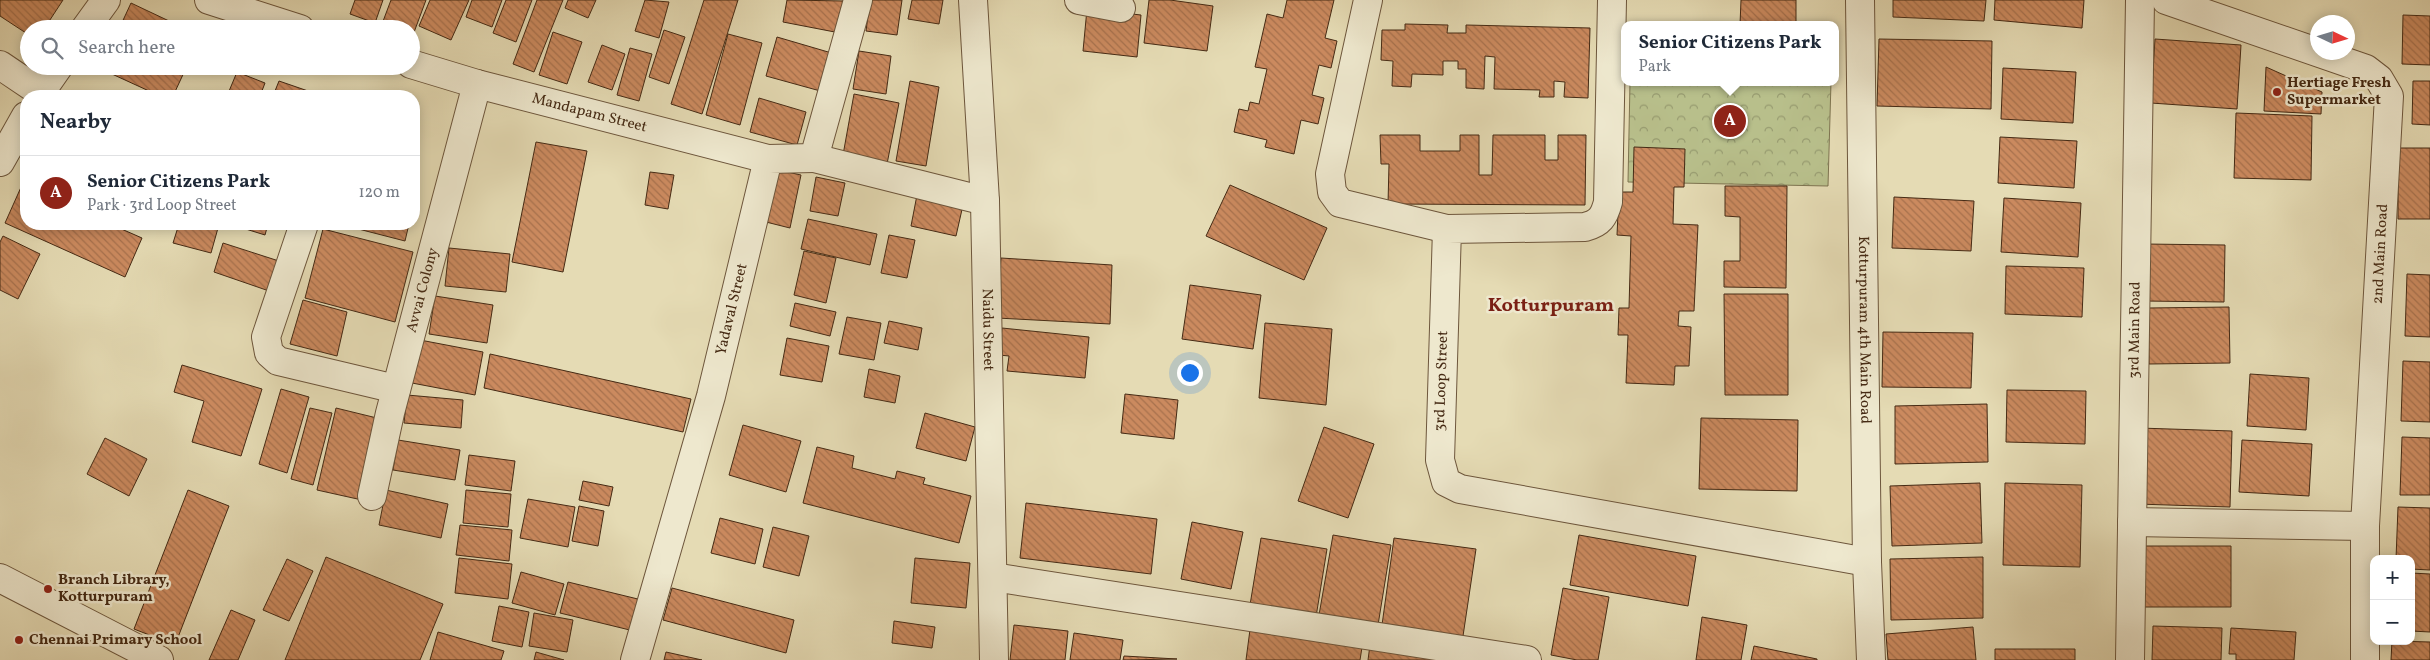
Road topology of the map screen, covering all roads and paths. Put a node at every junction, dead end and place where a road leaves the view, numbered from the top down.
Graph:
1 (106, 0) edge
2 (209, 0) edge
3 (858, 0) edge
4 (973, 0) edge
5 (1079, 0) edge
6 (1368, 0) edge
7 (1612, 0) edge
8 (1860, 0) edge
9 (2140, 0) edge
10 (2166, 0) edge
11 (1121, 8) dead end
12 (92, 20) edge
13 (272, 20) edge
14 (0, 65) edge
15 (420, 67) edge
16 (53, 75) edge
17 (477, 84) junction
18 (34, 90) edge
19 (42, 90) edge
20 (20, 127) edge
21 (814, 158) junction
22 (768, 159) junction
23 (0, 162) edge
24 (985, 201) junction
25 (1447, 229) junction
26 (302, 230) edge
27 (396, 389) junction
28 (372, 496) dead end
29 (2132, 522) junction
30 (2365, 526) junction
31 (1867, 562) junction
32 (993, 576) junction
33 (0, 578) edge
34 (160, 660) edge
35 (635, 660) edge
36 (994, 660) edge
37 (1527, 660) edge
38 (1871, 660) edge
39 (2130, 660) edge
40 (2365, 660) edge

1 - 12 street
2 - 13 street
3 - 21 street
4 - 24 street, Naidu Street
5 - 11 street
6 - 25 street
7 - 25 street
8 - 31 street, Kotturpuram 4th Main Road
9 - 29 street, 3rd Main Road
10 - 30 street, 2nd Main Road
14 - 18 street
15 - 17 street, Mandapam Street
16 - 19 street
17 - 22 street, Mandapam Street
17 - 27 street, Avvai Colony
20 - 23 street
21 - 22 street
21 - 24 street
22 - 35 street, Yadaval Street
24 - 32 street, Naidu Street
25 - 31 street, 3rd Loop Street
26 - 27 street
27 - 28 street, Avvai Colony
29 - 30 street
29 - 39 street, 3rd Main Road
30 - 40 street, 2nd Main Road
31 - 38 street, Kotturpuram 4th Main Road
32 - 36 street, Naidu Street
32 - 37 street
33 - 34 street

